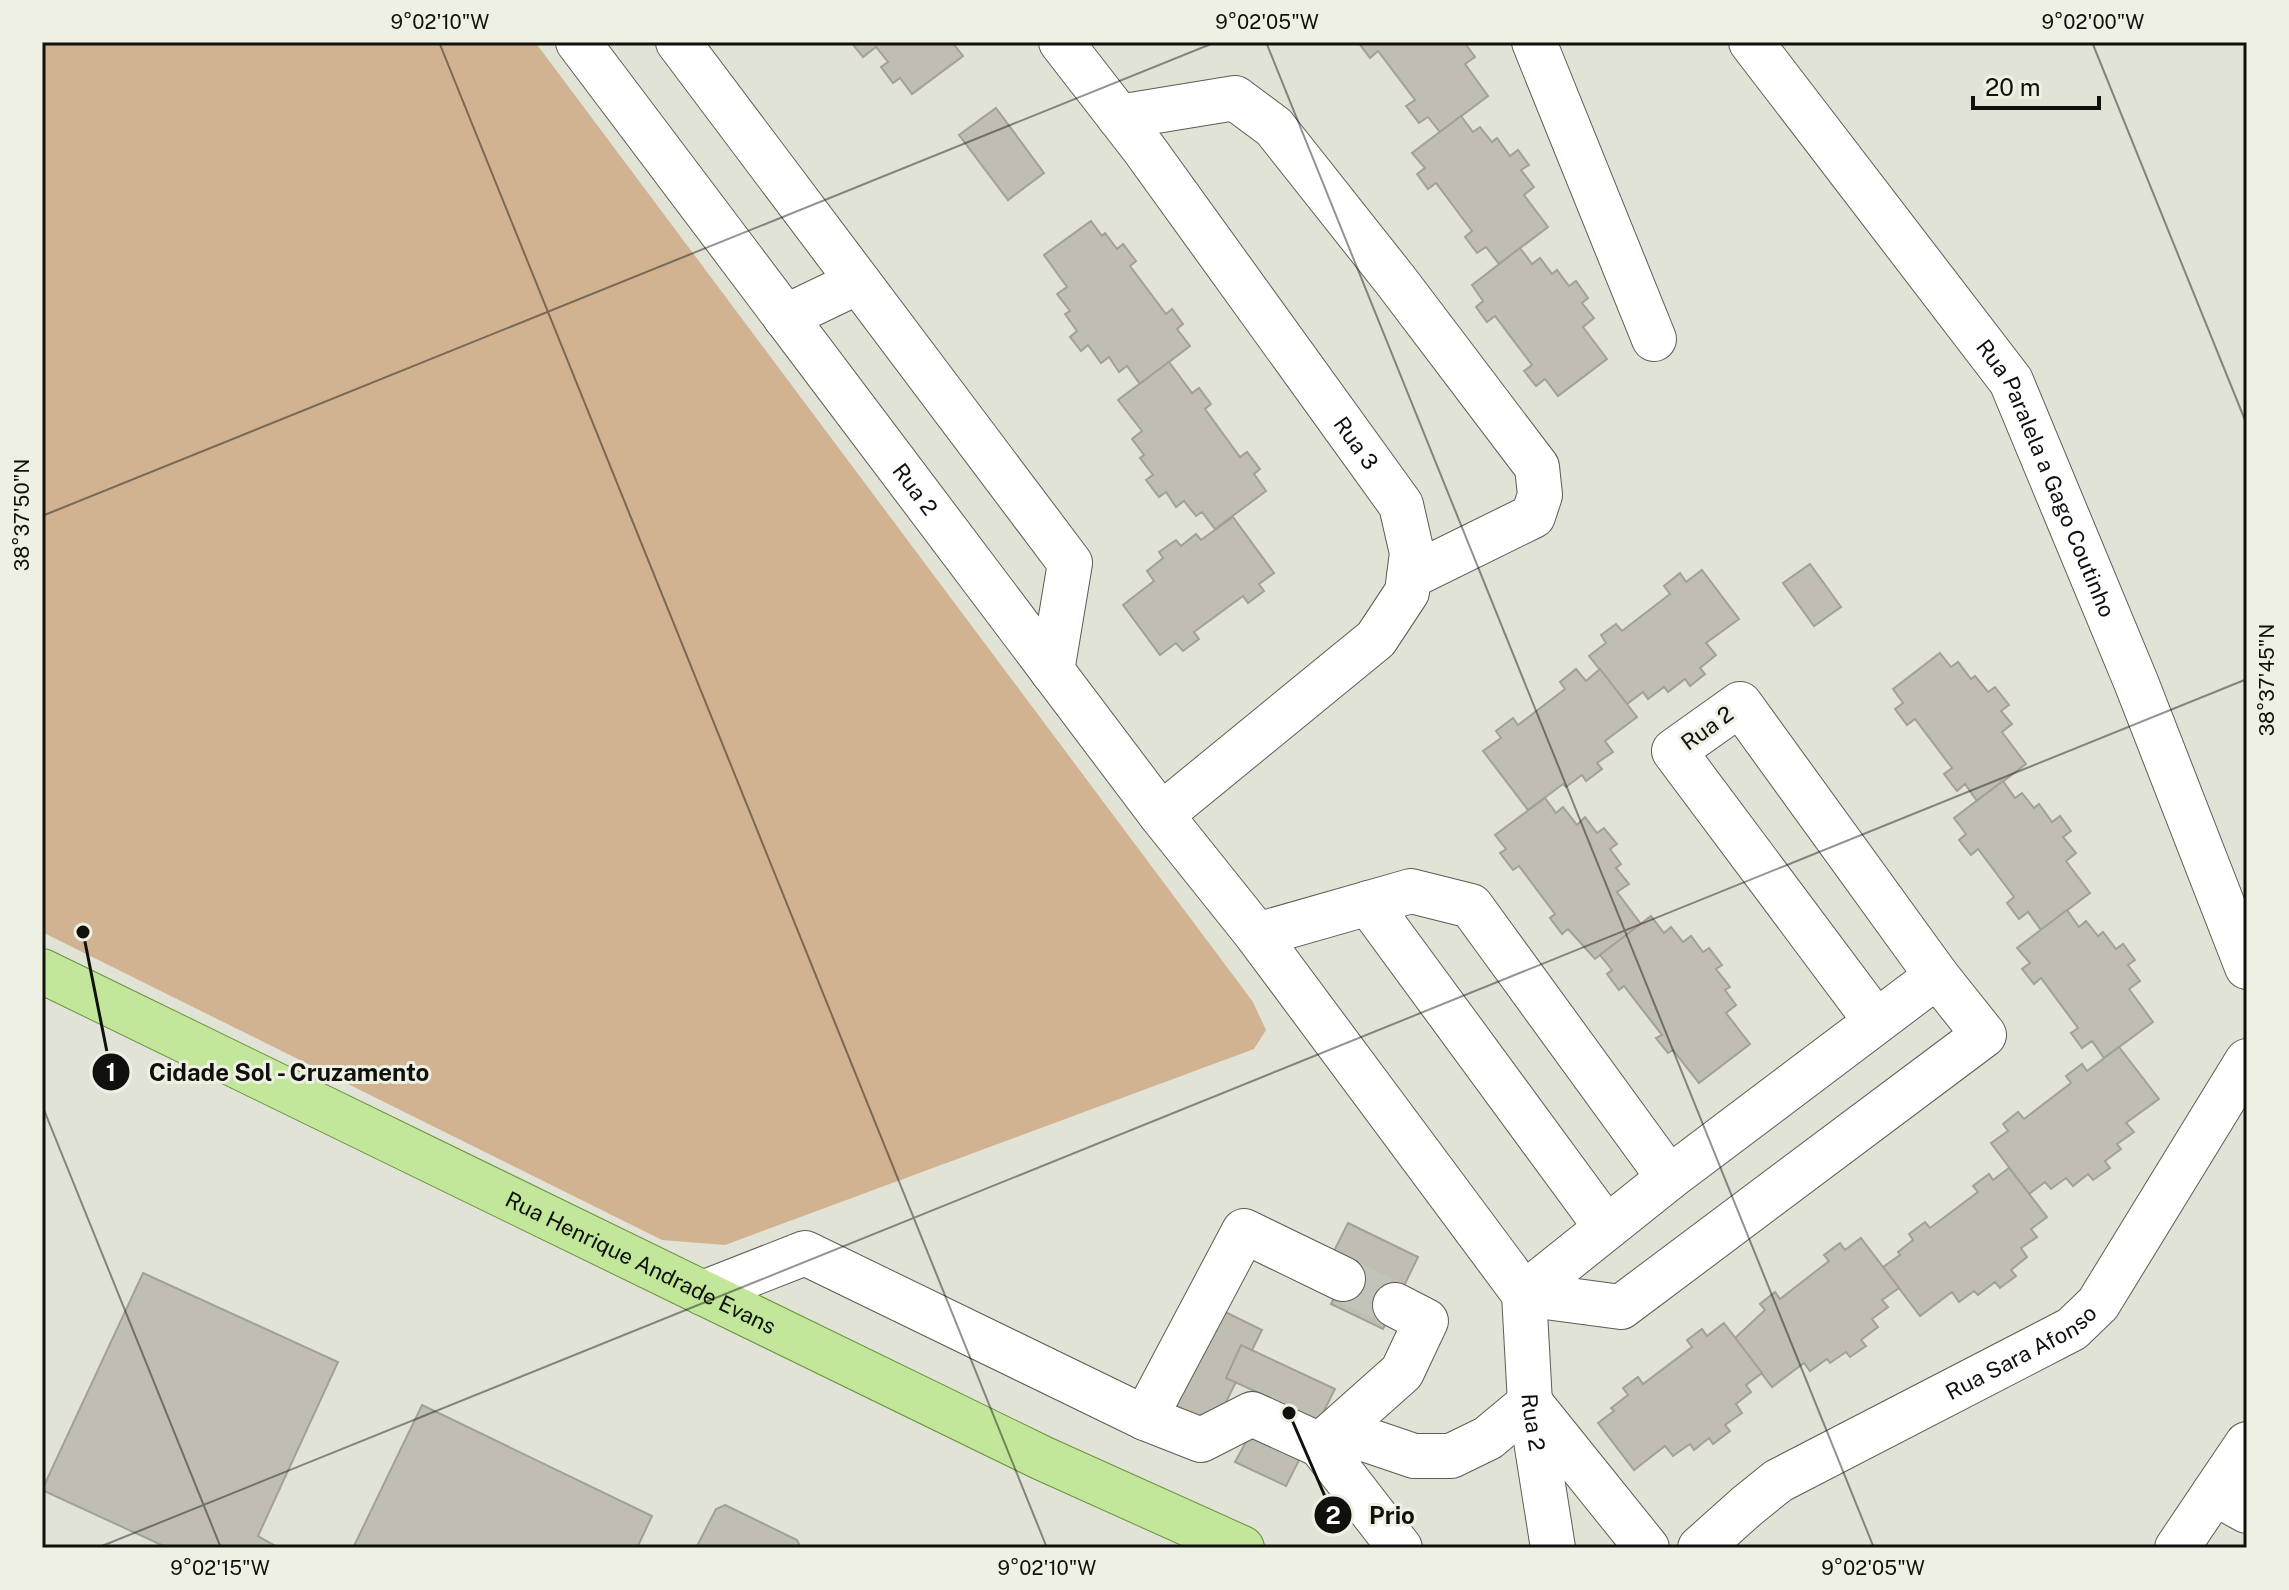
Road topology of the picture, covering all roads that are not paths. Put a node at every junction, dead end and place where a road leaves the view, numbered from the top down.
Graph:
1 (578, 42) edge
2 (678, 42) edge
3 (1061, 42) edge
4 (1534, 42) edge
5 (1751, 42) edge
6 (1119, 117) junction
7 (858, 282) junction
8 (785, 317) junction
9 (1654, 339) dead end
10 (1409, 577) junction
11 (1052, 671) junction
12 (1161, 815) junction
13 (1368, 903) junction
14 (1257, 935) junction
15 (2247, 967) edge
16 (42, 971) edge
17 (1937, 976) junction
18 (1875, 1020) junction
19 (2247, 1061) edge
20 (1669, 1178) junction
21 (1606, 1227) junction
22 (1343, 1279) tunnel mouth
23 (703, 1293) junction
24 (1524, 1294) junction
25 (1395, 1305) tunnel mouth
26 (1530, 1403) junction
27 (1145, 1418) junction
28 (2247, 1444) edge
29 (1320, 1445) junction
30 (2231, 1502) edge
31 (1242, 1548) edge
32 (1400, 1548) edge
33 (1553, 1548) edge
34 (1647, 1548) edge
35 (1700, 1548) edge
36 (2177, 1548) edge

1 - 8 street, Rua 2
2 - 7 street
3 - 6 street, Rua 3
4 - 9 street
5 - 15 street, Rua Paralela a Gago Coutinho
6 - 10 street, Rua 3
6 - 10 street
7 - 8 street
7 - 11 street
8 - 11 street, Rua 2
10 - 12 street, Rua 3
11 - 12 street, Rua 2
12 - 14 street, Rua 2
13 - 14 street
13 - 20 street
13 - 21 street
14 - 24 street, Rua 2
16 - 23 main road, Rua Henrique Andrade Evans
17 - 18 street
17 - 18 street, Rua 2
17 - 24 street, Rua 2
18 - 20 street
19 - 35 street, Rua Sara Afonso
20 - 21 street
21 - 24 street
22 - 27 street
23 - 27 street
23 - 31 main road, Rua Henrique Andrade Evans
24 - 26 street, Rua 2
25 - 29 street
26 - 29 street
26 - 33 street, Rua 2
26 - 34 street
27 - 29 street
28 - 30 street
29 - 32 street
30 - 36 street

